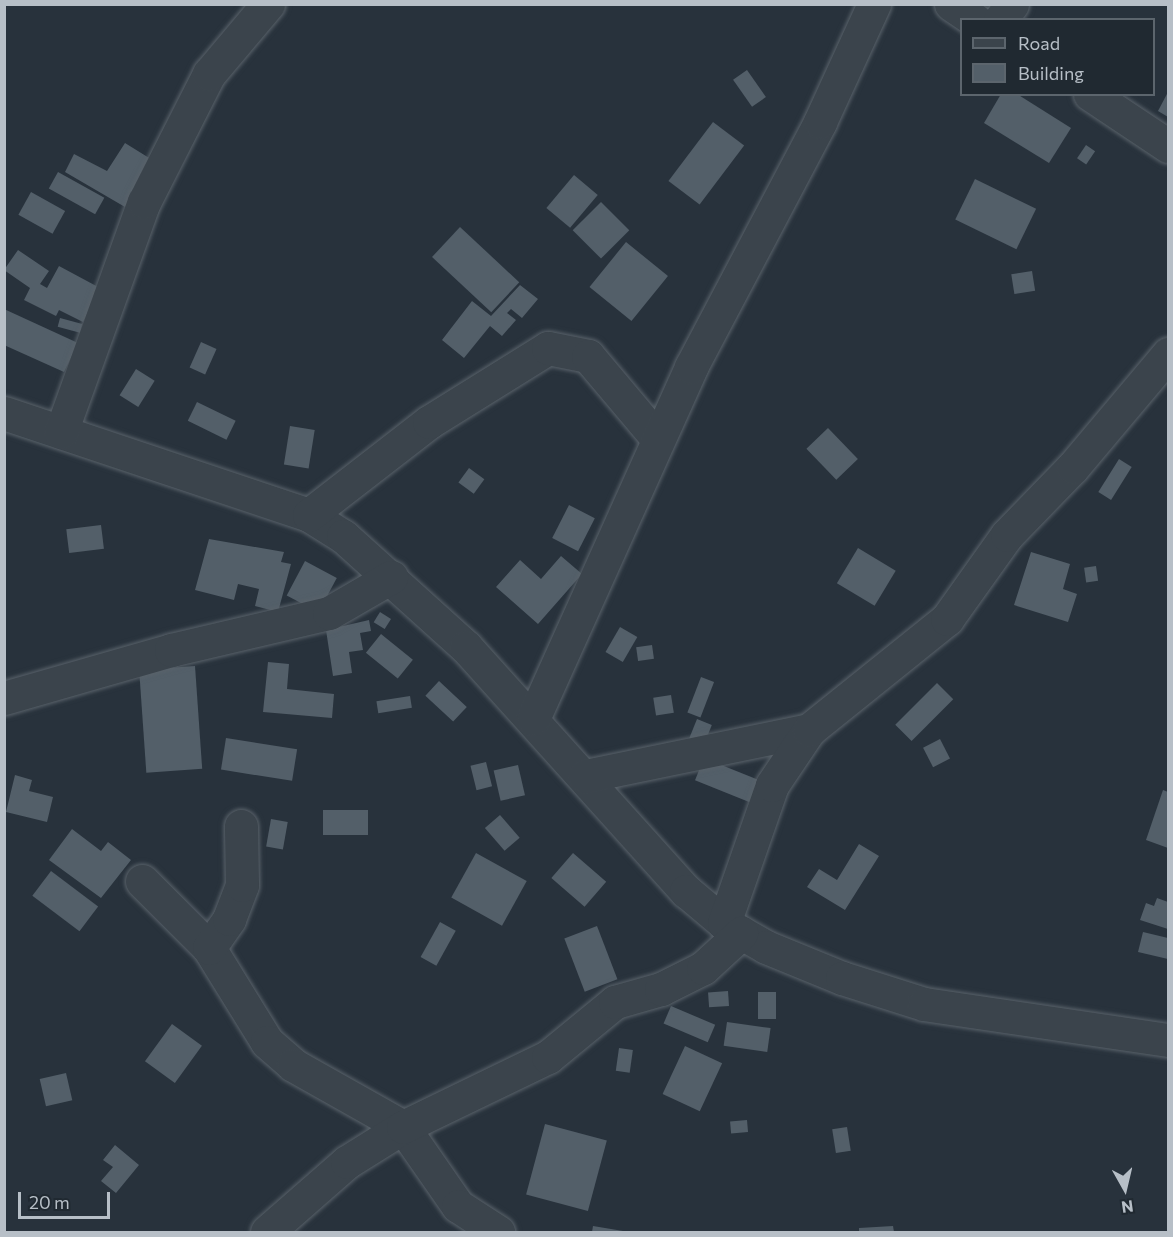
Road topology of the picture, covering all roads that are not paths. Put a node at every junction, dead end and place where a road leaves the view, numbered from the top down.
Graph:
1 (268, 4) edge
2 (874, 4) edge
3 (951, 4) edge
4 (1012, 4) edge
5 (972, 18) edge
6 (1002, 18) edge
7 (1093, 96) edge
8 (1168, 146) edge
9 (1168, 354) edge
10 (4, 413) edge
11 (61, 432) junction
12 (657, 438) junction
13 (309, 514) junction
14 (391, 577) junction
15 (4, 698) edge
16 (533, 719) junction
17 (809, 730) junction
18 (585, 776) junction
19 (241, 826) dead end
20 (142, 881) dead end
21 (732, 928) junction
22 (208, 948) junction
23 (1168, 1040) edge
24 (403, 1127) junction
25 (267, 1233) edge
26 (498, 1233) edge

1 - 11 street
2 - 12 street
3 - 5 street
4 - 6 street
7 - 8 street
9 - 17 street
10 - 11 street
11 - 13 street
12 - 13 street
12 - 16 street
13 - 14 street
14 - 15 street
14 - 16 street
16 - 18 street
17 - 18 street
17 - 21 street
18 - 21 street
19 - 22 street
20 - 22 street
21 - 23 street
21 - 24 street
22 - 24 street
24 - 25 street
24 - 26 street

